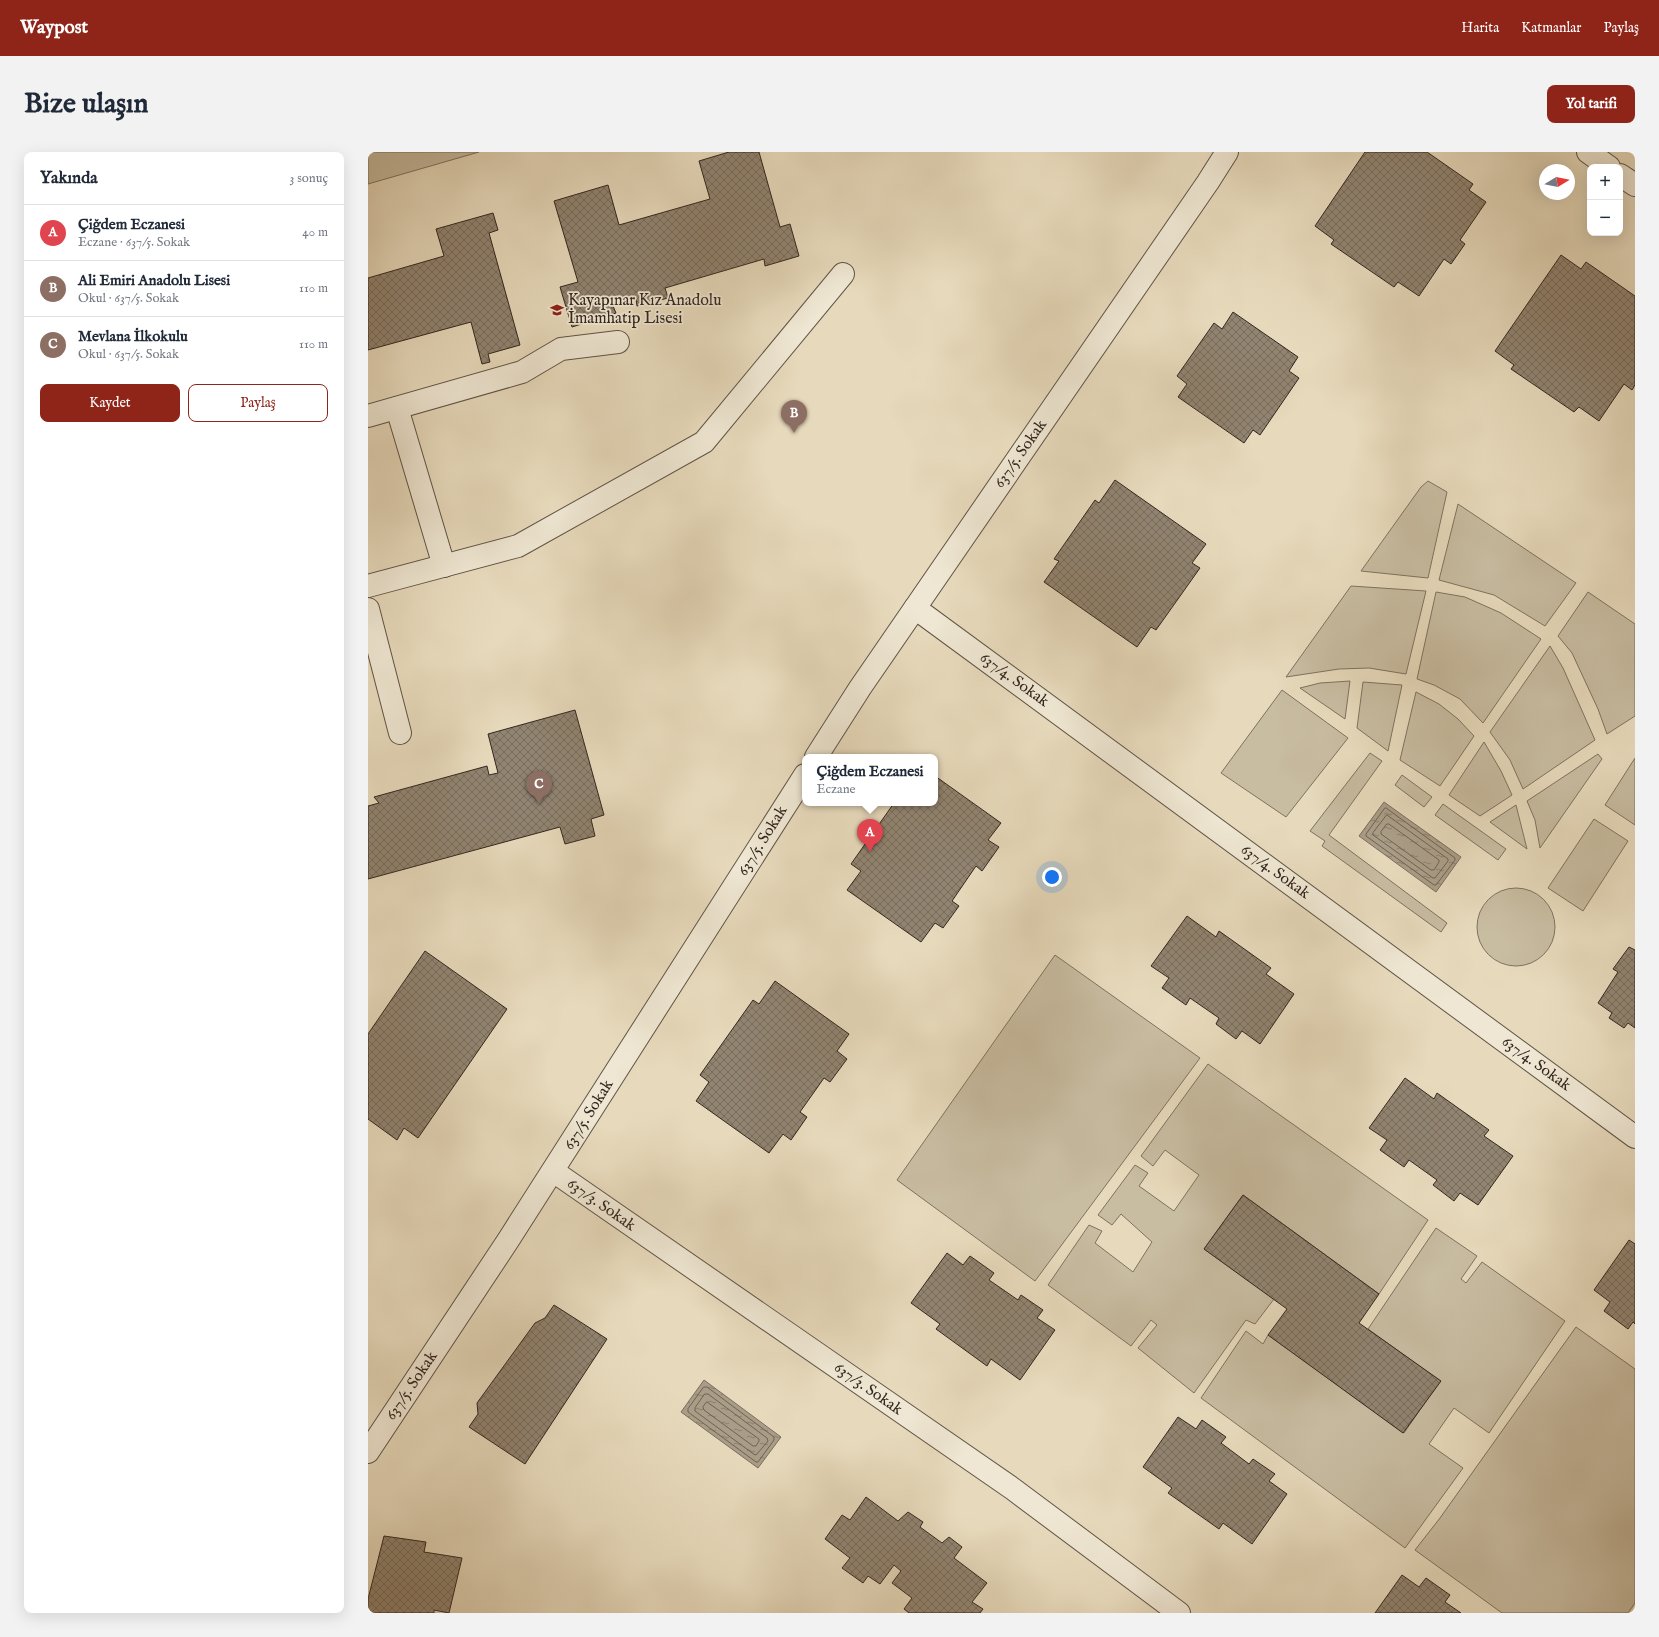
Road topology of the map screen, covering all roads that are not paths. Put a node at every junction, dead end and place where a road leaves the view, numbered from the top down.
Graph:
1 (1227, 152) edge
2 (1588, 152) edge
3 (1605, 164) edge
4 (1623, 176) edge
5 (1635, 185) edge
6 (842, 274) dead end
7 (618, 342) dead end
8 (397, 408) junction
9 (368, 416) edge
10 (444, 566) junction
11 (368, 586) edge
12 (915, 608) junction
13 (368, 609) edge
14 (400, 733) dead end
15 (818, 754) edge
16 (802, 780) edge
17 (1635, 1137) edge
18 (553, 1171) junction
19 (368, 1452) edge
20 (1179, 1613) edge

1 - 12 street, 637/5. Sokak
2 - 3 street
4 - 5 street
6 - 10 street
7 - 8 street
8 - 9 street
8 - 10 street
10 - 11 street
12 - 15 street, 637/5. Sokak
12 - 17 street, 637/4. Sokak
13 - 14 street
16 - 18 street, 637/5. Sokak
18 - 19 street, 637/5. Sokak
18 - 20 street, 637/3. Sokak

